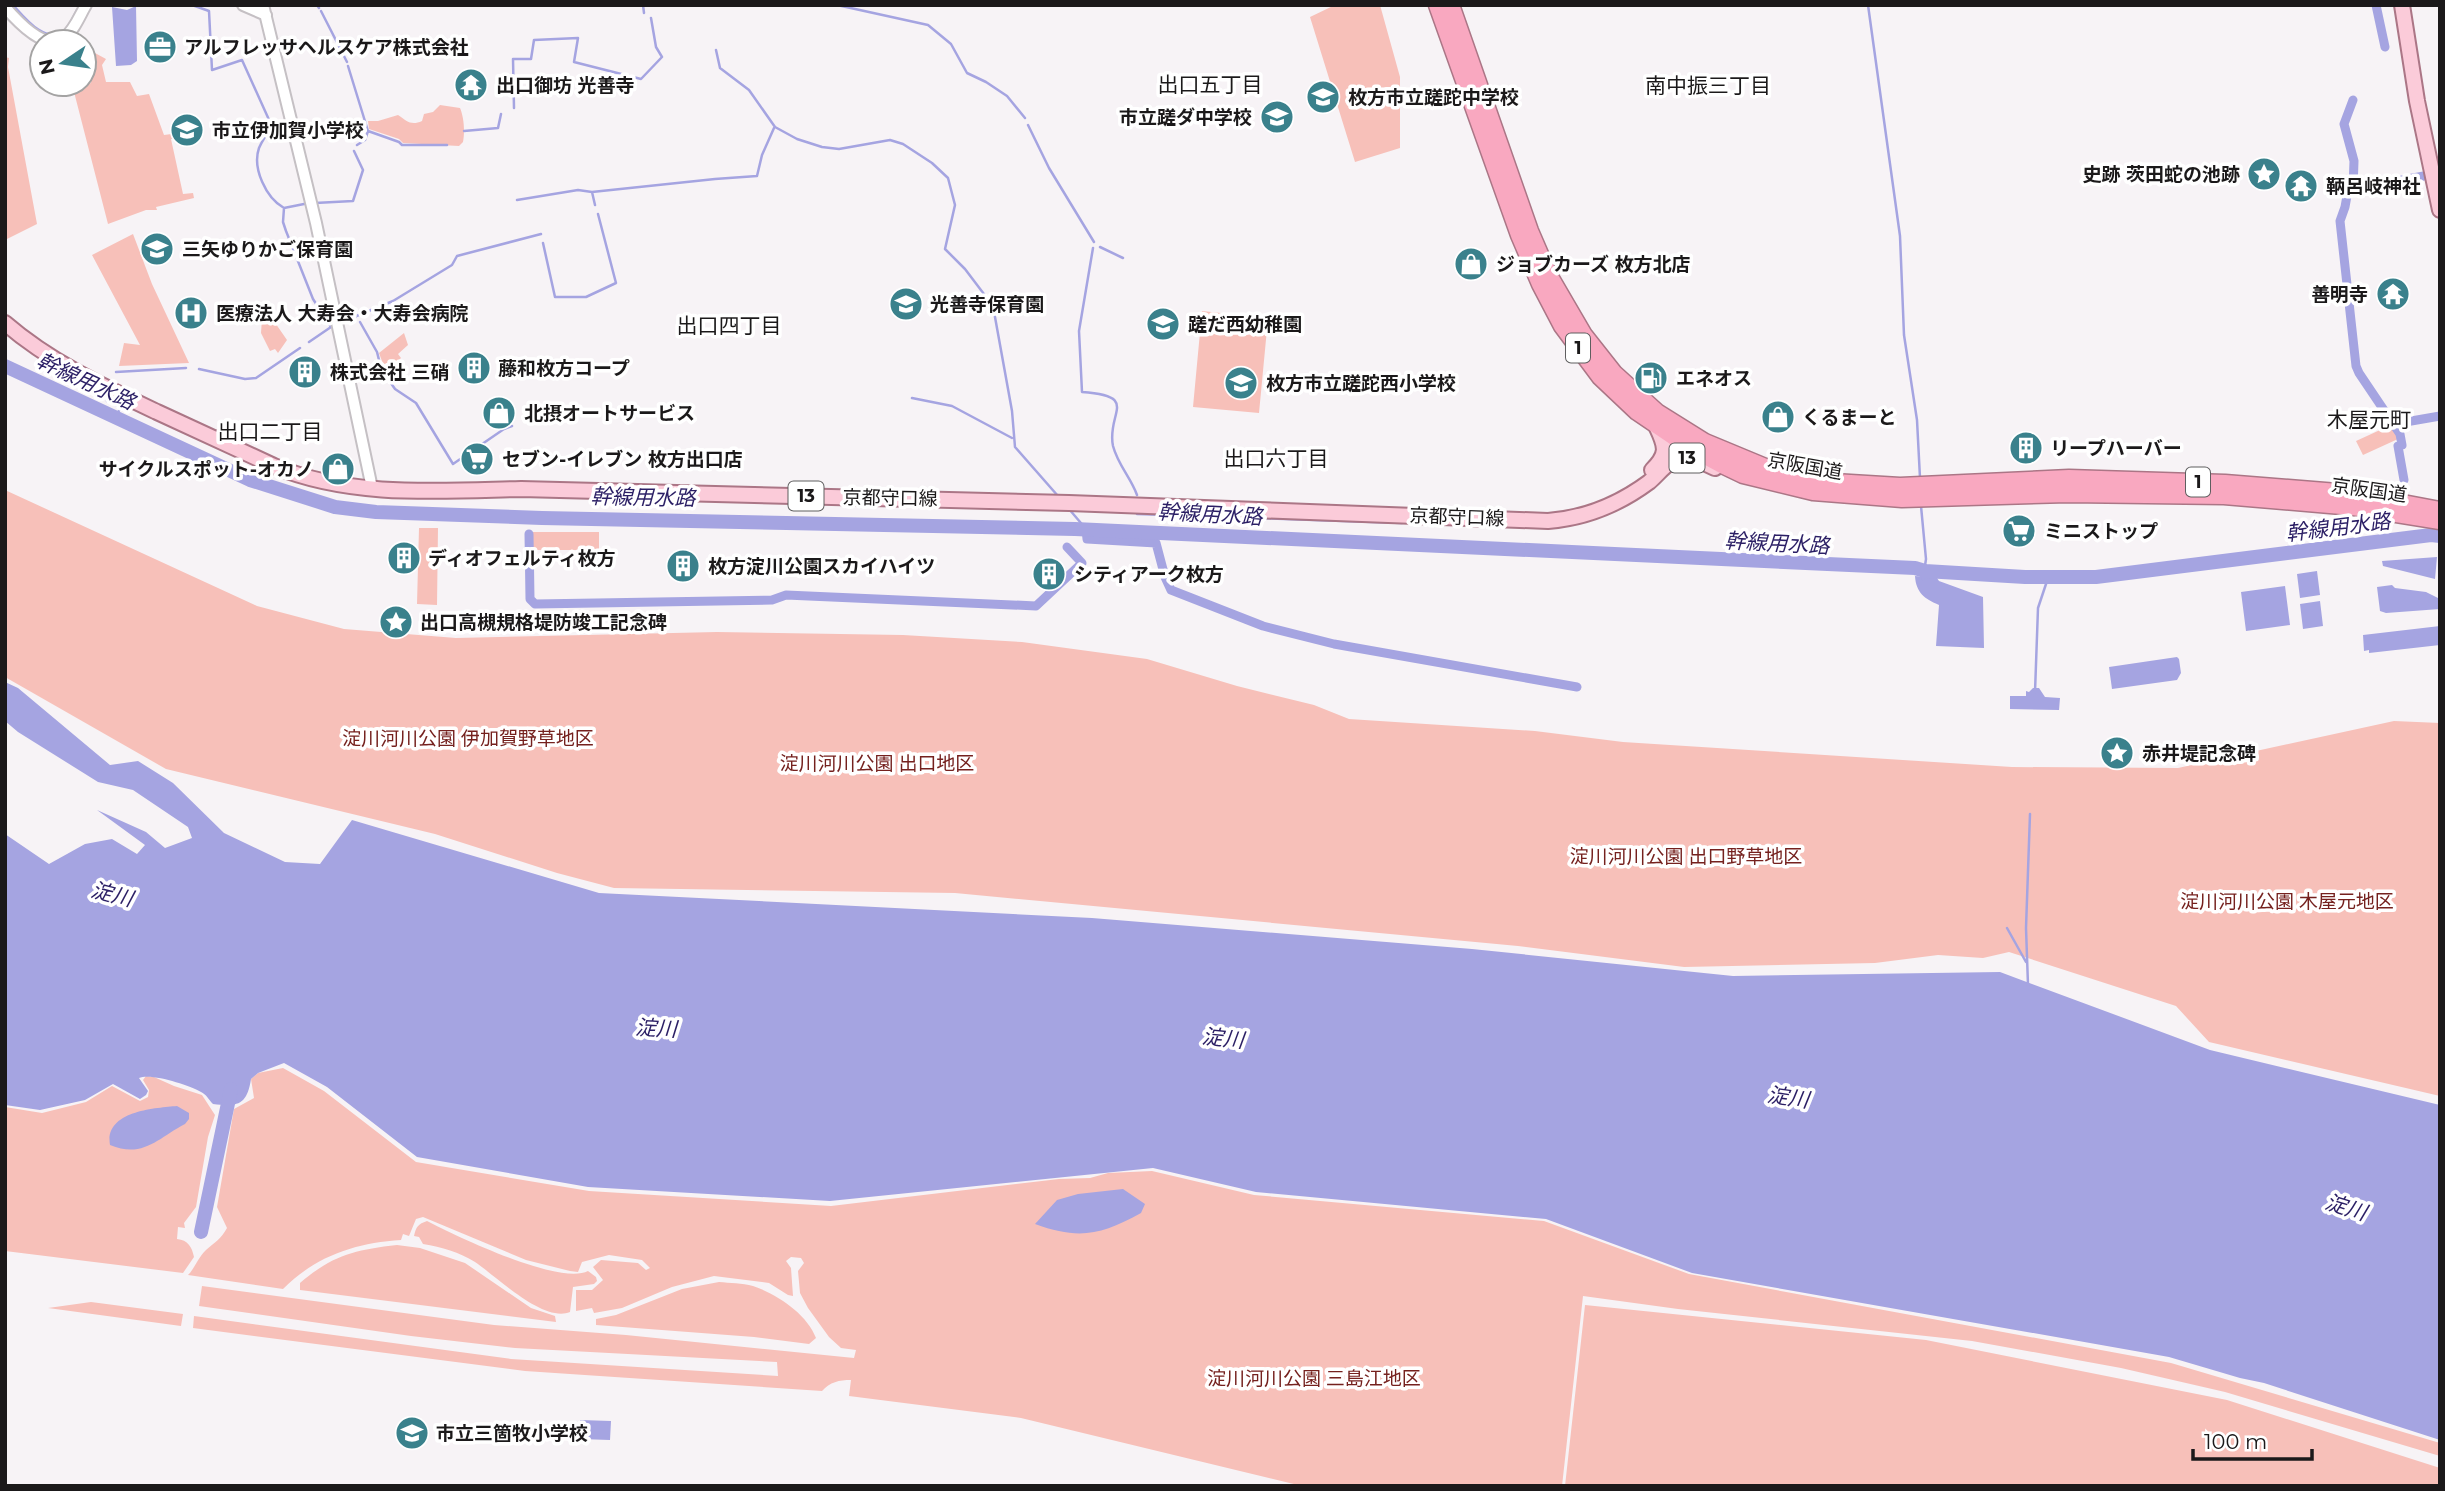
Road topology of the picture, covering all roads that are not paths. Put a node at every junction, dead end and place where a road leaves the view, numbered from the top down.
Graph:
1 (86, 5) edge
2 (243, 5) edge
3 (1437, 5) edge
4 (1451, 5) edge
5 (1461, 5) edge
6 (2402, 5) edge
7 (5, 7) edge
8 (264, 9) edge
9 (1490, 117) junction
10 (2440, 209) edge
11 (5, 323) edge
12 (1657, 428) junction
13 (1743, 475) junction
14 (372, 488) junction
15 (1639, 488) junction
16 (1956, 490) junction
17 (1901, 493) junction
18 (2440, 510) edge
19 (2440, 521) edge

1 - 7 street
2 - 8 street
3 - 12 highway, 京阪国道 / 1
4 - 9 highway, 京阪国道 / 1
5 - 9 highway
6 - 10 main road
8 - 14 street
9 - 17 highway, 京阪国道 / 1
11 - 14 main road, 京都守口線 / 13
12 - 13 highway, 京阪国道 / 1
12 - 15 main road, 京都守口線 / 13
13 - 15 main road, 京都守口線 / 13
13 - 17 highway, 京阪国道 / 1
14 - 15 main road, 京都守口線 / 13
16 - 17 highway, 京阪国道 / 1
16 - 18 highway, 京阪国道 / 1
16 - 19 highway, 京阪国道 / 1

